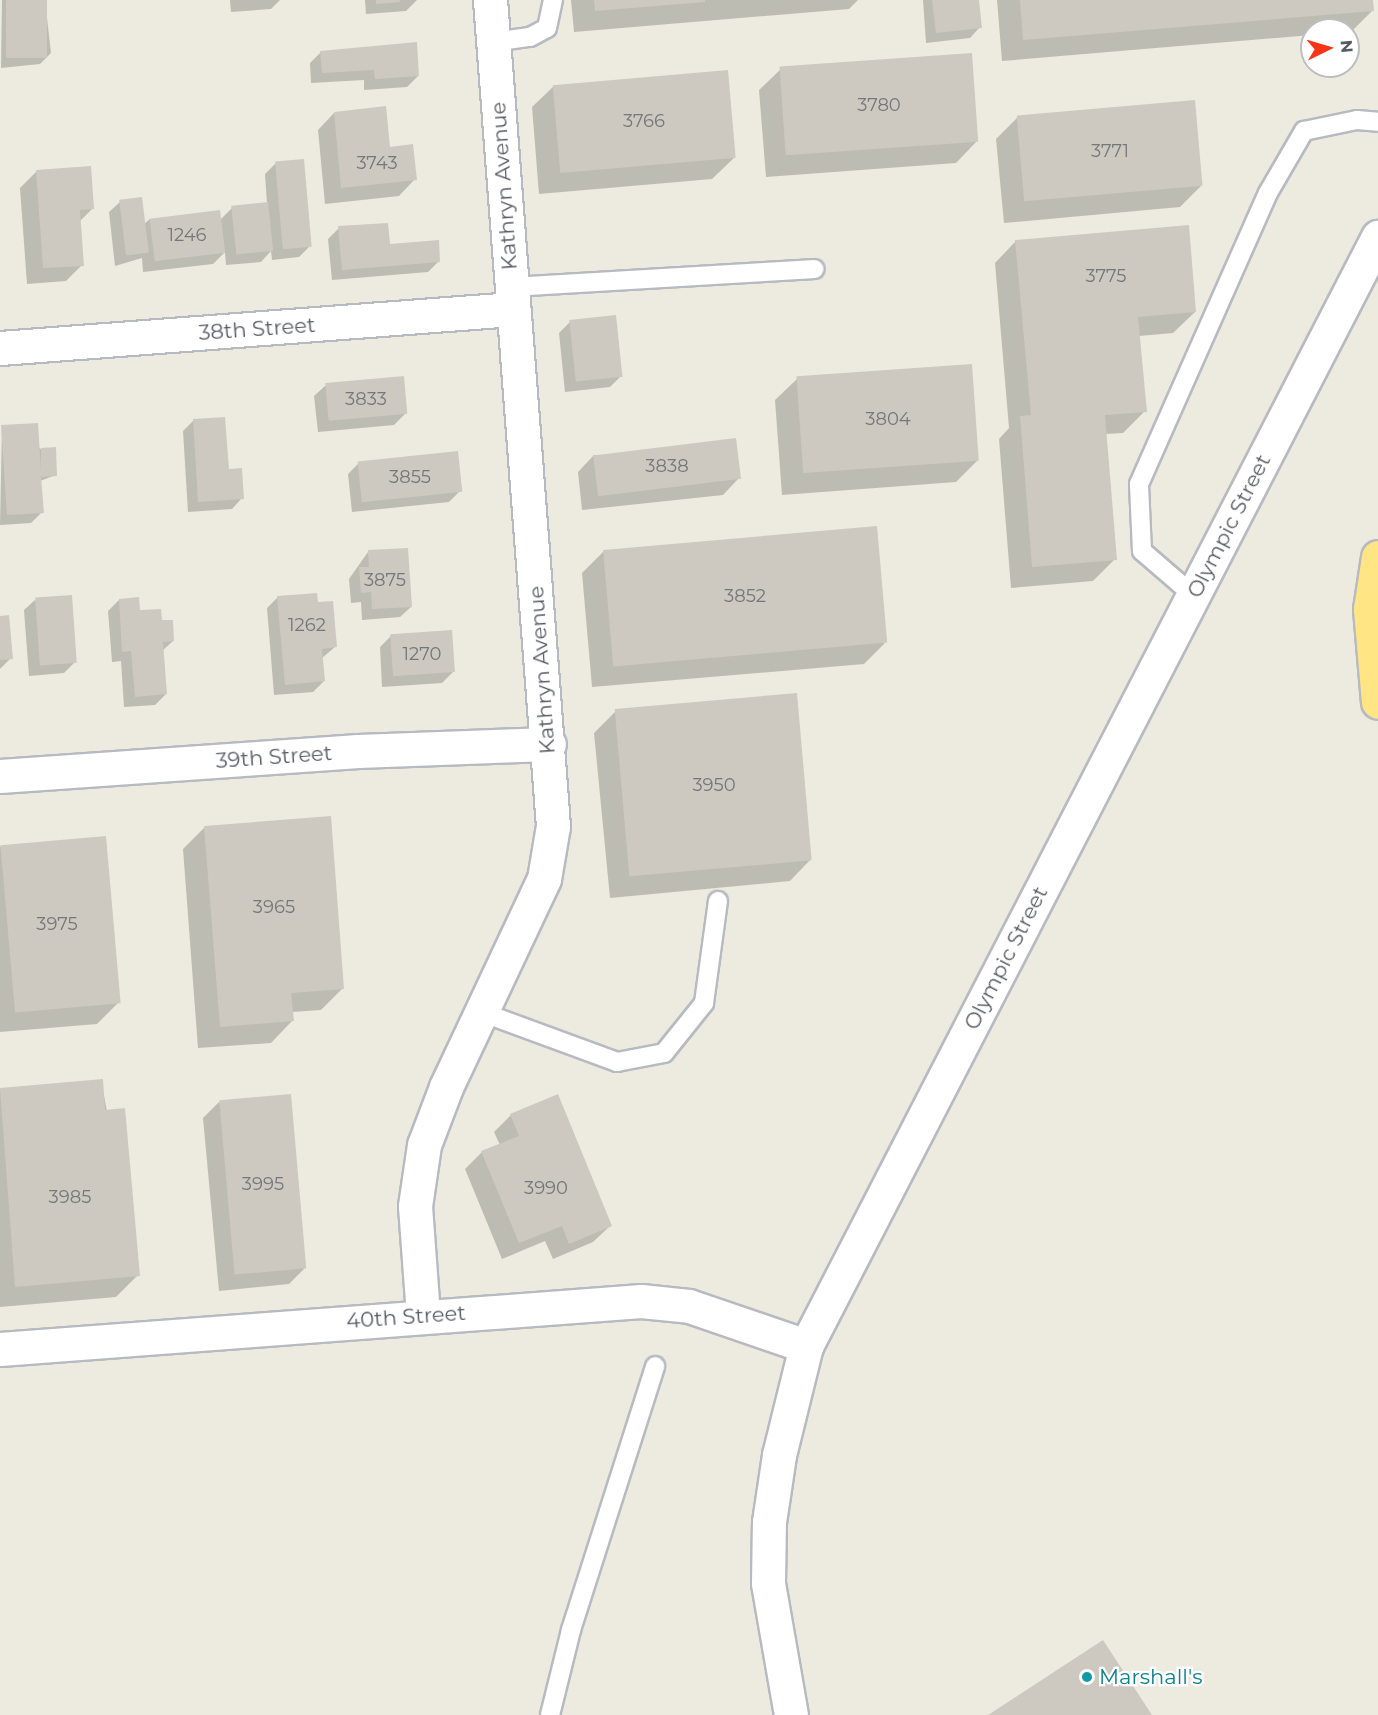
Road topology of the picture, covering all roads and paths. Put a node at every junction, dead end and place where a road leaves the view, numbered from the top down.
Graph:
1 (490, 0) edge
2 (553, 0) edge
3 (493, 42) junction
4 (1378, 122) edge
5 (1378, 237) edge
6 (814, 269) dead end
7 (513, 298) junction
8 (0, 348) edge
9 (1378, 557) edge
10 (1194, 595) junction
11 (1378, 702) edge
12 (549, 744) junction
13 (0, 776) edge
14 (718, 901) dead end
15 (481, 1012) junction
16 (423, 1315) junction
17 (806, 1346) junction
18 (0, 1349) edge
19 (655, 1366) dead end
20 (550, 1715) edge
21 (791, 1715) edge

1 - 3 street, Kathryn Avenue
2 - 3 lane
3 - 7 street, Kathryn Avenue
4 - 10 lane
5 - 10 street, Olympic Street
6 - 7 lane
7 - 8 street, 38th Street
7 - 12 street, Kathryn Avenue
9 - 11 highway
10 - 17 street, Olympic Street
12 - 13 street, 39th Street
12 - 15 street, Kathryn Avenue
14 - 15 lane
15 - 16 street, Kathryn Avenue
16 - 17 street, 40th Street
16 - 18 street, 40th Street
17 - 21 street, Olympic Street
19 - 20 lane

